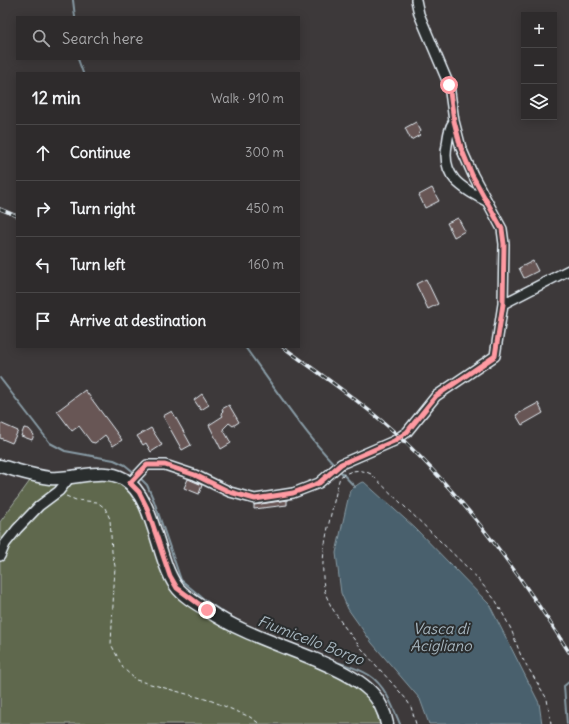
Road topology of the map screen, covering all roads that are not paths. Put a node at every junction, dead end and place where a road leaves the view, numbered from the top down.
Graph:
1 (416, 0) edge
2 (454, 121) junction
3 (461, 148) junction
4 (445, 152) junction
5 (472, 175) junction
6 (457, 182) junction
7 (487, 201) junction
8 (569, 270) edge
9 (503, 304) junction
10 (0, 466) edge
11 (70, 477) junction
12 (135, 478) junction
13 (0, 556) edge
14 (387, 724) edge

1 - 2 street
2 - 3 street
2 - 4 street
3 - 4 street
3 - 5 street
4 - 6 street
5 - 6 street
5 - 7 street
6 - 7 street
7 - 9 street
8 - 9 street
9 - 12 street
10 - 11 main road
11 - 12 main road
11 - 13 street
12 - 14 main road

